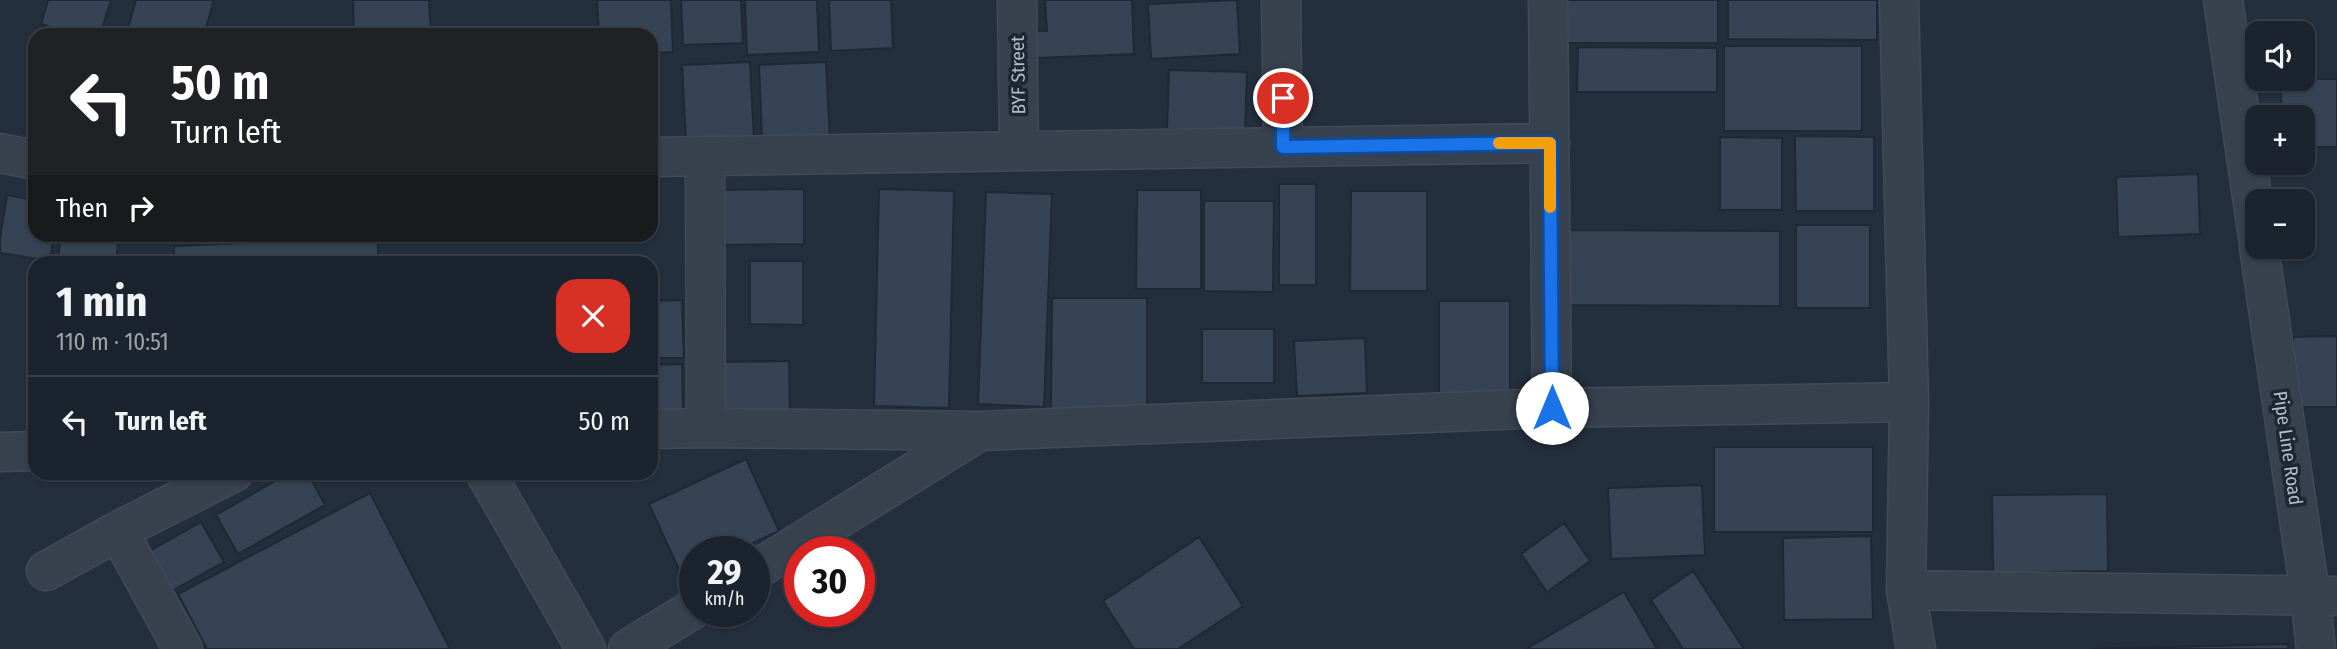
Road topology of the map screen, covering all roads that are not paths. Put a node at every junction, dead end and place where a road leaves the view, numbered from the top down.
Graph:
1 (1017, 0) edge
2 (1281, 0) edge
3 (1548, 0) edge
4 (1899, 0) edge
5 (2223, 0) edge
6 (1550, 143) junction
7 (1283, 147) junction
8 (1019, 150) junction
9 (0, 153) edge
10 (705, 156) junction
11 (658, 158) edge
12 (28, 159) edge
13 (2251, 189) edge
14 (2261, 259) edge
15 (1909, 402) junction
16 (1552, 408) junction
17 (706, 428) junction
18 (658, 429) edge
19 (980, 431) junction
20 (28, 451) edge
21 (0, 453) edge
22 (218, 480) edge
23 (490, 480) edge
24 (118, 531) junction
25 (770, 561) edge
26 (46, 571) dead end
27 (1906, 590) junction
28 (2323, 595) edge
29 (679, 618) edge
30 (183, 649) edge
31 (586, 649) edge
32 (628, 649) edge
33 (1916, 649) edge
34 (2316, 649) edge

1 - 8 street, BYF Street
2 - 7 street
3 - 6 street
4 - 15 street
5 - 13 street
6 - 7 street
6 - 16 street
7 - 8 street
8 - 10 street
9 - 12 street
10 - 11 street
10 - 17 street
14 - 28 street, Pipe Line Road
15 - 16 street
15 - 27 street
16 - 19 street
17 - 18 street
17 - 19 street
19 - 25 street
20 - 21 street
22 - 24 street
23 - 31 street
24 - 26 street
24 - 30 street
27 - 28 street
27 - 33 street
28 - 34 street, Pipe Line Road
29 - 32 street

